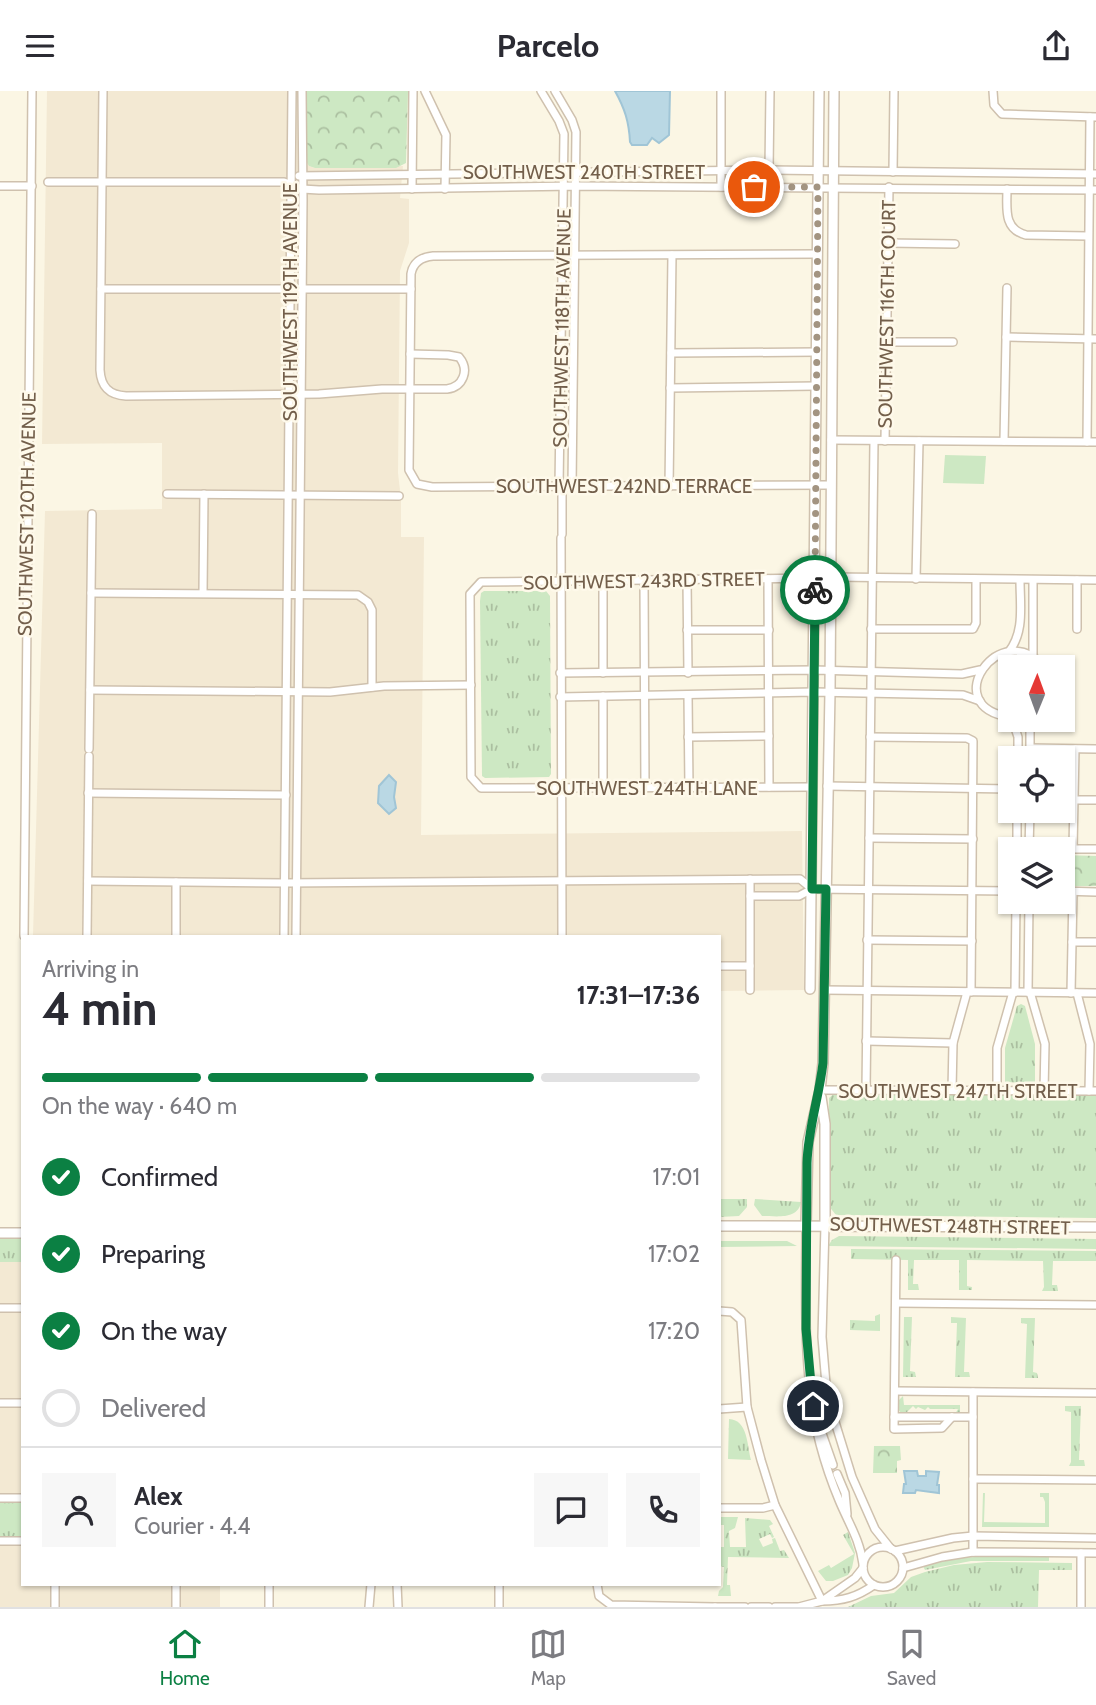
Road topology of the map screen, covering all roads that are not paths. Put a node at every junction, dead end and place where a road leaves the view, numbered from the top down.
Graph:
1 (32, 91) edge
2 (103, 91) edge
3 (292, 91) edge
4 (302, 91) edge
5 (413, 91) edge
6 (541, 91) edge
7 (555, 91) edge
8 (721, 91) edge
9 (770, 91) edge
10 (819, 91) edge
11 (834, 91) edge
12 (894, 91) edge
13 (993, 91) edge
14 (426, 94) edge
15 (413, 102) junction
16 (1093, 117) edge
17 (769, 170) junction
18 (818, 171) junction
19 (833, 171) junction
20 (564, 172) junction
21 (576, 172) junction
22 (720, 172) junction
23 (893, 172) junction
24 (446, 173) junction
25 (301, 174) junction
26 (412, 174) junction
27 (1092, 174) edge
28 (48, 182) dead end
29 (289, 182) junction
30 (102, 183) junction
31 (0, 186) edge
32 (32, 186) junction
33 (575, 186) junction
34 (564, 187) junction
35 (721, 187) junction
36 (818, 187) junction
37 (833, 187) junction
38 (889, 187) junction
39 (302, 189) junction
40 (412, 189) junction
41 (445, 189) junction
42 (1007, 189) junction
43 (1092, 190) edge
44 (1088, 236) junction
45 (888, 243) junction
46 (955, 244) dead end
47 (818, 254) junction
48 (672, 255) junction
49 (562, 256) junction
50 (575, 256) junction
51 (1007, 288) dead end
52 (101, 289) junction
53 (303, 289) junction
54 (411, 289) junction
55 (291, 290) junction
56 (1006, 337) junction
57 (1087, 339) junction
58 (1096, 339) edge
59 (887, 342) junction
60 (953, 342) dead end
61 (817, 352) junction
62 (671, 353) junction
63 (410, 354) junction
64 (816, 386) junction
65 (670, 388) junction
66 (410, 389) junction
67 (290, 394) junction
68 (301, 394) junction
69 (831, 440) junction
70 (874, 441) junction
71 (885, 441) junction
72 (919, 441) junction
73 (1004, 441) junction
74 (1087, 442) junction
75 (1096, 442) edge
76 (815, 485) junction
77 (830, 485) junction
78 (560, 487) junction
79 (572, 487) junction
80 (669, 487) junction
81 (167, 494) dead end
82 (204, 495) junction
83 (289, 496) junction
84 (301, 496) junction
85 (399, 496) dead end
86 (92, 514) dead end
87 (831, 577) junction
88 (815, 578) junction
89 (872, 578) junction
90 (768, 579) junction
91 (916, 579) junction
92 (976, 579) junction
93 (687, 580) junction
94 (1020, 580) junction
95 (1033, 580) junction
96 (1077, 580) junction
97 (1096, 580) edge
98 (603, 581) junction
99 (644, 581) junction
100 (560, 582) junction
101 (91, 593) junction
102 (203, 593) junction
103 (288, 594) junction
104 (299, 594) junction
105 (871, 629) junction
106 (1077, 629) dead end
107 (687, 630) junction
108 (769, 630) junction
109 (1008, 653) junction
110 (1027, 655) edge
111 (1033, 655) edge
112 (769, 669) junction
113 (814, 670) junction
114 (980, 670) junction
115 (830, 671) junction
116 (871, 672) junction
117 (560, 673) junction
118 (603, 673) junction
119 (645, 673) junction
120 (688, 673) junction
121 (471, 685) junction
122 (372, 687) junction
123 (90, 690) junction
124 (286, 692) junction
125 (814, 692) junction
126 (831, 692) junction
127 (299, 693) junction
128 (870, 693) junction
129 (688, 695) junction
130 (769, 695) junction
131 (603, 696) junction
132 (645, 696) junction
133 (560, 697) junction
134 (980, 701) junction
135 (998, 714) edge
136 (769, 736) junction
137 (688, 737) junction
138 (870, 737) junction
139 (1075, 749) edge
140 (1096, 749) edge
141 (827, 786) junction
142 (769, 787) junction
143 (812, 787) junction
144 (869, 787) junction
145 (645, 788) junction
146 (689, 788) junction
147 (974, 788) junction
148 (561, 789) junction
149 (604, 789) junction
150 (998, 789) edge
151 (89, 793) junction
152 (286, 795) junction
153 (1075, 800) edge
154 (1096, 800) edge
155 (869, 838) junction
156 (973, 839) junction
157 (1075, 849) edge
158 (1096, 849) edge
159 (750, 879) junction
160 (88, 881) junction
161 (562, 881) junction
162 (176, 882) junction
163 (285, 883) junction
164 (297, 883) junction
165 (812, 889) junction
166 (826, 889) junction
167 (868, 889) junction
168 (972, 890) junction
169 (998, 891) edge
170 (1075, 892) edge
171 (1096, 892) edge
172 (750, 896) junction
173 (1016, 914) edge
174 (1029, 914) edge
175 (1073, 914) edge
176 (24, 935) edge
177 (87, 935) edge
178 (176, 935) edge
179 (284, 935) edge
180 (296, 935) edge
181 (562, 935) edge
182 (867, 940) junction
183 (972, 941) junction
184 (1072, 942) junction
185 (1096, 942) edge
186 (721, 966) edge
187 (750, 966) junction
188 (810, 989) dead end
189 (750, 990) dead end
190 (824, 990) junction
191 (867, 990) junction
192 (969, 992) junction
193 (1014, 992) junction
194 (1029, 992) junction
195 (1074, 993) junction
196 (1096, 993) edge
197 (866, 1041) junction
198 (953, 1043) junction
199 (1093, 1044) edge
200 (820, 1090) junction
201 (866, 1090) junction
202 (952, 1090) junction
203 (997, 1091) junction
204 (1044, 1091) junction
205 (1092, 1091) edge
206 (825, 1224) junction
207 (806, 1225) junction
208 (721, 1226) edge
209 (1096, 1227) edge
210 (0, 1233) edge
211 (21, 1233) edge
212 (896, 1260) dead end
213 (895, 1303) junction
214 (1096, 1305) edge
215 (0, 1308) edge
216 (21, 1308) edge
217 (721, 1311) edge
218 (895, 1391) junction
219 (973, 1392) junction
220 (1096, 1393) edge
221 (0, 1403) edge
222 (21, 1403) edge
223 (747, 1407) junction
224 (721, 1409) edge
225 (894, 1417) junction
226 (952, 1417) junction
227 (973, 1417) junction
228 (815, 1418) junction
229 (834, 1465) dead end
230 (852, 1477) junction
231 (972, 1479) junction
232 (1096, 1480) edge
233 (0, 1498) edge
234 (21, 1498) edge
235 (775, 1505) junction
236 (721, 1508) edge
237 (846, 1516) junction
238 (973, 1536) junction
239 (1096, 1538) edge
240 (0, 1541) edge
241 (21, 1541) edge
242 (893, 1550) junction
243 (972, 1552) junction
244 (1081, 1553) junction
245 (1096, 1553) edge
246 (863, 1566) junction
247 (903, 1568) junction
248 (874, 1585) junction
249 (55, 1586) edge
250 (176, 1586) edge
251 (269, 1586) edge
252 (370, 1586) edge
253 (397, 1586) edge
254 (499, 1586) edge
255 (597, 1586) edge
256 (822, 1601) junction
257 (55, 1607) edge
258 (176, 1607) edge
259 (269, 1607) edge
260 (369, 1607) edge
261 (398, 1607) edge
262 (499, 1607) edge
263 (715, 1607) edge
264 (745, 1607) edge
265 (751, 1607) edge
266 (769, 1607) edge
267 (775, 1607) edge
268 (798, 1607) edge
269 (1081, 1607) edge

1 - 32 street, SOUTHWEST 120TH AVENUE
2 - 30 street
3 - 29 street, SOUTHWEST 119TH AVENUE
4 - 25 street, SOUTHWEST 119TH AVENUE
5 - 15 street
6 - 20 street, SOUTHWEST 118TH AVENUE
7 - 21 street, SOUTHWEST 118TH AVENUE
8 - 22 street
9 - 17 street
10 - 18 street
11 - 19 street
12 - 23 street, SOUTHWEST 116TH COURT
13 - 16 street
14 - 15 street
14 - 24 street
15 - 26 street
16 - 27 street
17 - 18 street, SOUTHWEST 240TH STREET
17 - 22 street, SOUTHWEST 240TH STREET
18 - 19 street, SOUTHWEST 240TH STREET
18 - 36 street
19 - 23 street, SOUTHWEST 240TH STREET
19 - 37 street
20 - 21 street, SOUTHWEST 240TH STREET
20 - 24 street, SOUTHWEST 240TH STREET
20 - 34 street, SOUTHWEST 118TH AVENUE
21 - 22 street, SOUTHWEST 240TH STREET
21 - 33 street, SOUTHWEST 118TH AVENUE
22 - 35 street
23 - 27 street, SOUTHWEST 240TH STREET
24 - 26 street, SOUTHWEST 240TH STREET
24 - 41 street
25 - 26 street, SOUTHWEST 240TH STREET
25 - 29 street, SOUTHWEST 240TH STREET
25 - 39 street, SOUTHWEST 119TH AVENUE
26 - 40 street
27 - 43 street
28 - 30 street, SOUTHWEST 240TH STREET
29 - 30 street, SOUTHWEST 240TH STREET
29 - 39 street, SOUTHWEST 240TH STREET
29 - 55 street, SOUTHWEST 119TH AVENUE
30 - 52 street
31 - 32 street
32 - 176 street, SOUTHWEST 120TH AVENUE
33 - 34 street, SOUTHWEST 240TH STREET
33 - 35 street, SOUTHWEST 240TH STREET
33 - 50 street, SOUTHWEST 118TH AVENUE
34 - 41 street, SOUTHWEST 240TH STREET
34 - 49 street, SOUTHWEST 118TH AVENUE
35 - 36 street, SOUTHWEST 240TH STREET
36 - 37 street, SOUTHWEST 240TH STREET
36 - 47 street
37 - 38 street, SOUTHWEST 240TH STREET
37 - 69 street
38 - 42 street, SOUTHWEST 240TH STREET
38 - 45 street, SOUTHWEST 116TH COURT
39 - 40 street, SOUTHWEST 240TH STREET
39 - 53 street, SOUTHWEST 119TH AVENUE
40 - 41 street, SOUTHWEST 240TH STREET
42 - 43 street, SOUTHWEST 240TH STREET
42 - 44 street
43 - 44 street
44 - 57 street
45 - 46 street
45 - 59 street, SOUTHWEST 116TH COURT
47 - 48 street
47 - 61 street
48 - 50 street
48 - 62 street
49 - 50 street
49 - 54 street
49 - 78 street, SOUTHWEST 118TH AVENUE
50 - 79 street, SOUTHWEST 118TH AVENUE
51 - 56 street
52 - 55 street
52 - 67 street
53 - 54 street
53 - 55 street
53 - 68 street, SOUTHWEST 119TH AVENUE
54 - 63 street
55 - 67 street, SOUTHWEST 119TH AVENUE
56 - 57 street
56 - 73 street
57 - 58 street
57 - 74 street
59 - 60 street
59 - 71 street, SOUTHWEST 116TH COURT
61 - 62 street
61 - 64 street
62 - 65 street
63 - 66 street
63 - 66 street
64 - 65 street
64 - 76 street
65 - 80 street
66 - 68 street
66 - 78 street, SOUTHWEST 242ND TERRACE
67 - 68 street
67 - 83 street, SOUTHWEST 119TH AVENUE
68 - 84 street, SOUTHWEST 119TH AVENUE
69 - 70 street
69 - 77 street
70 - 71 street
70 - 89 street
71 - 72 street
72 - 73 street
72 - 91 street, SOUTHWEST 116TH COURT
73 - 74 street
74 - 75 street
76 - 77 street, SOUTHWEST 242ND TERRACE
76 - 80 street, SOUTHWEST 242ND TERRACE
76 - 88 street
77 - 87 street
78 - 79 street, SOUTHWEST 242ND TERRACE
78 - 100 street, SOUTHWEST 118TH AVENUE
79 - 80 street, SOUTHWEST 242ND TERRACE
81 - 82 street
82 - 83 street
82 - 102 street
83 - 84 street
83 - 103 street, SOUTHWEST 119TH AVENUE
84 - 85 street
84 - 104 street, SOUTHWEST 119TH AVENUE
86 - 101 street
87 - 89 street
87 - 115 street
88 - 90 street, SOUTHWEST 243RD STREET
88 - 113 street
89 - 91 street
89 - 105 street
90 - 93 street, SOUTHWEST 243RD STREET
90 - 108 street
91 - 92 street
92 - 94 street
92 - 105 street
93 - 99 street, SOUTHWEST 243RD STREET
93 - 107 street
94 - 95 street
94 - 109 street
95 - 96 street
95 - 111 street
96 - 97 street
96 - 106 street
98 - 99 street, SOUTHWEST 243RD STREET
98 - 100 street, SOUTHWEST 243RD STREET
98 - 118 street
99 - 119 street
100 - 117 street
100 - 121 street, SOUTHWEST 243RD STREET
101 - 102 street
101 - 123 street
102 - 103 street
103 - 104 street
103 - 124 street, SOUTHWEST 119TH AVENUE
104 - 122 street
104 - 127 street, SOUTHWEST 119TH AVENUE
105 - 116 street
107 - 108 street
107 - 120 street
108 - 112 street
109 - 110 street
109 - 114 street
112 - 113 street
112 - 120 street
112 - 130 street
113 - 115 street
113 - 125 street
114 - 116 street
114 - 134 street
115 - 116 street
115 - 126 street
116 - 128 street
117 - 118 street
117 - 133 street
118 - 119 street
119 - 120 street
119 - 132 street
121 - 122 street
121 - 148 street, SOUTHWEST 244TH LANE
122 - 127 street
123 - 124 street
123 - 151 street
124 - 127 street
124 - 152 street, SOUTHWEST 119TH AVENUE
125 - 126 street
125 - 130 street
125 - 143 street
126 - 128 street
126 - 141 street
127 - 164 street, SOUTHWEST 119TH AVENUE
128 - 134 street
128 - 138 street
129 - 130 street
129 - 132 street
129 - 137 street
130 - 136 street
131 - 132 street
131 - 133 street
131 - 149 street
132 - 145 street
133 - 148 street
134 - 135 street
136 - 137 street
136 - 142 street
137 - 146 street
138 - 144 street
138 - 147 street
139 - 140 street
141 - 144 street
141 - 166 street
142 - 143 street, SOUTHWEST 244TH LANE
142 - 146 street, SOUTHWEST 244TH LANE
143 - 165 street
144 - 147 street
144 - 155 street
145 - 146 street, SOUTHWEST 244TH LANE
145 - 149 street, SOUTHWEST 244TH LANE
147 - 150 street
147 - 156 street
148 - 149 street, SOUTHWEST 244TH LANE
148 - 161 street
151 - 152 street
151 - 160 street
152 - 163 street, SOUTHWEST 119TH AVENUE
153 - 154 street
155 - 156 street
155 - 167 street
156 - 168 street
157 - 158 street
159 - 161 street
159 - 165 street
159 - 172 street
160 - 162 street
160 - 177 street
161 - 164 street
161 - 181 street
162 - 163 street
162 - 178 street
163 - 164 street
163 - 179 street, SOUTHWEST 119TH AVENUE
164 - 180 street, SOUTHWEST 119TH AVENUE
165 - 166 street
165 - 172 street
165 - 188 street
166 - 167 street
166 - 190 street
167 - 168 street
167 - 182 street
168 - 169 street
168 - 183 street
170 - 171 street
172 - 187 street
173 - 193 street
174 - 194 street
175 - 184 street
182 - 183 street
182 - 191 street
183 - 192 street
184 - 185 street
184 - 195 street
186 - 187 street
187 - 189 street
190 - 191 street
190 - 200 street
191 - 192 street
191 - 197 street
192 - 193 street
192 - 198 street
193 - 194 street
193 - 203 street
194 - 195 street
194 - 204 street
195 - 196 street
195 - 199 street
197 - 198 street
197 - 201 street
198 - 202 street
199 - 205 street
200 - 201 street, SOUTHWEST 247TH STREET
200 - 206 street
200 - 207 street
201 - 202 street, SOUTHWEST 247TH STREET
202 - 203 street, SOUTHWEST 247TH STREET
203 - 204 street, SOUTHWEST 247TH STREET
204 - 205 street, SOUTHWEST 247TH STREET
206 - 207 street, SOUTHWEST 248TH STREET
206 - 209 street, SOUTHWEST 248TH STREET
206 - 230 street
207 - 208 street, SOUTHWEST 248TH STREET
207 - 228 street
210 - 211 street
212 - 213 street
213 - 214 street
213 - 218 street
215 - 216 street
217 - 223 street
218 - 219 street
218 - 225 street
219 - 220 street
219 - 227 street
221 - 222 street
223 - 224 street
223 - 235 street
225 - 226 street
225 - 226 street
226 - 227 street
227 - 231 street
228 - 229 street
228 - 237 street
230 - 237 street
230 - 242 street
231 - 232 street
231 - 238 street
233 - 234 street
235 - 236 street
235 - 256 street
237 - 246 street
238 - 239 street
238 - 242 street
238 - 243 street
240 - 241 street
242 - 246 street
242 - 247 street
243 - 244 street
243 - 247 street
244 - 245 street
244 - 269 street
246 - 248 street
246 - 256 street
247 - 248 street
248 - 256 street
249 - 257 street
250 - 258 street
251 - 259 street
252 - 260 street
253 - 261 street
254 - 262 street
255 - 263 street
256 - 268 street
263 - 264 street
265 - 266 street
267 - 268 street

